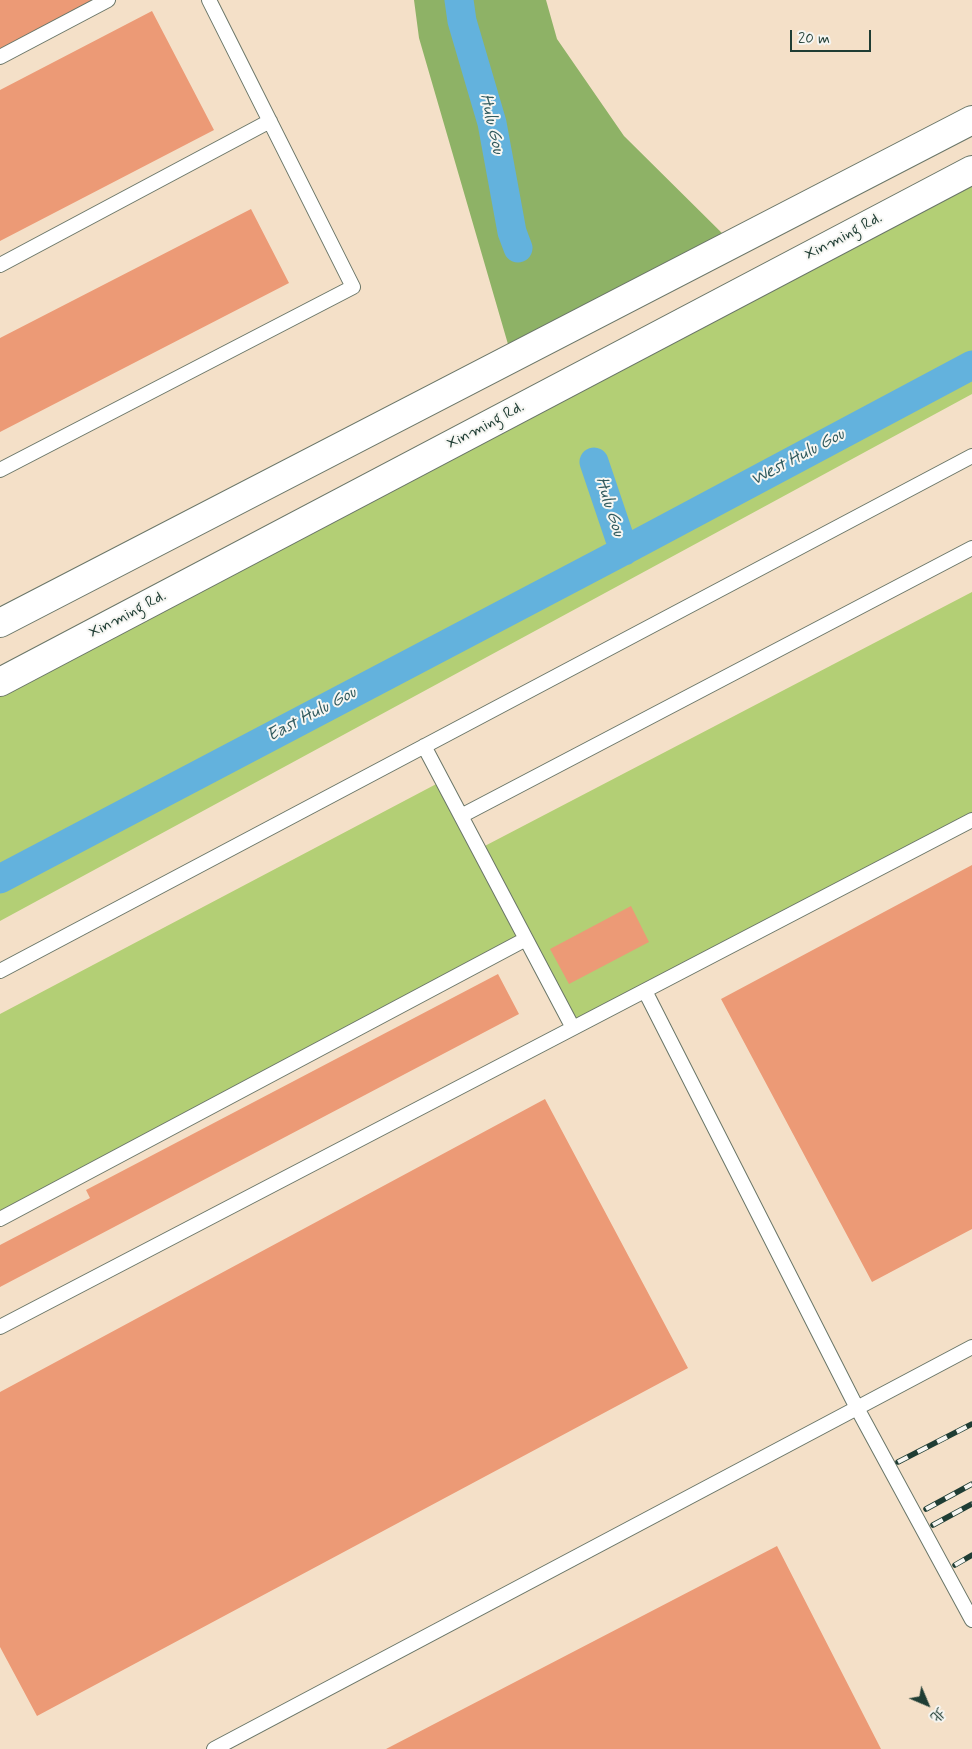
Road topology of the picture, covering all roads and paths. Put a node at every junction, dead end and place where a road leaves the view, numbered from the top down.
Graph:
1 (108, 0) edge
2 (208, 0) edge
3 (0, 57) edge
4 (972, 120) edge
5 (270, 121) junction
6 (972, 170) edge
7 (0, 265) edge
8 (972, 456) edge
9 (0, 470) edge
10 (972, 548) edge
11 (0, 623) edge
12 (0, 682) edge
13 (424, 746) junction
14 (461, 816) junction
15 (972, 820) edge
16 (526, 939) junction
17 (0, 971) edge
18 (645, 991) junction
19 (573, 1028) junction
20 (0, 1219) edge
21 (0, 1327) edge
22 (972, 1347) edge
23 (857, 1408) junction
24 (972, 1620) edge
25 (214, 1749) edge

1 - 3 lane
2 - 5 lane
4 - 11 main road
5 - 7 lane
5 - 9 lane
6 - 12 main road, Xinming Rd.
8 - 13 lane
10 - 14 lane
13 - 14 lane
13 - 17 lane
14 - 16 lane
15 - 18 lane
16 - 19 lane
16 - 20 lane
18 - 19 lane
18 - 23 lane
19 - 21 lane
22 - 23 lane
23 - 24 lane
23 - 25 lane

